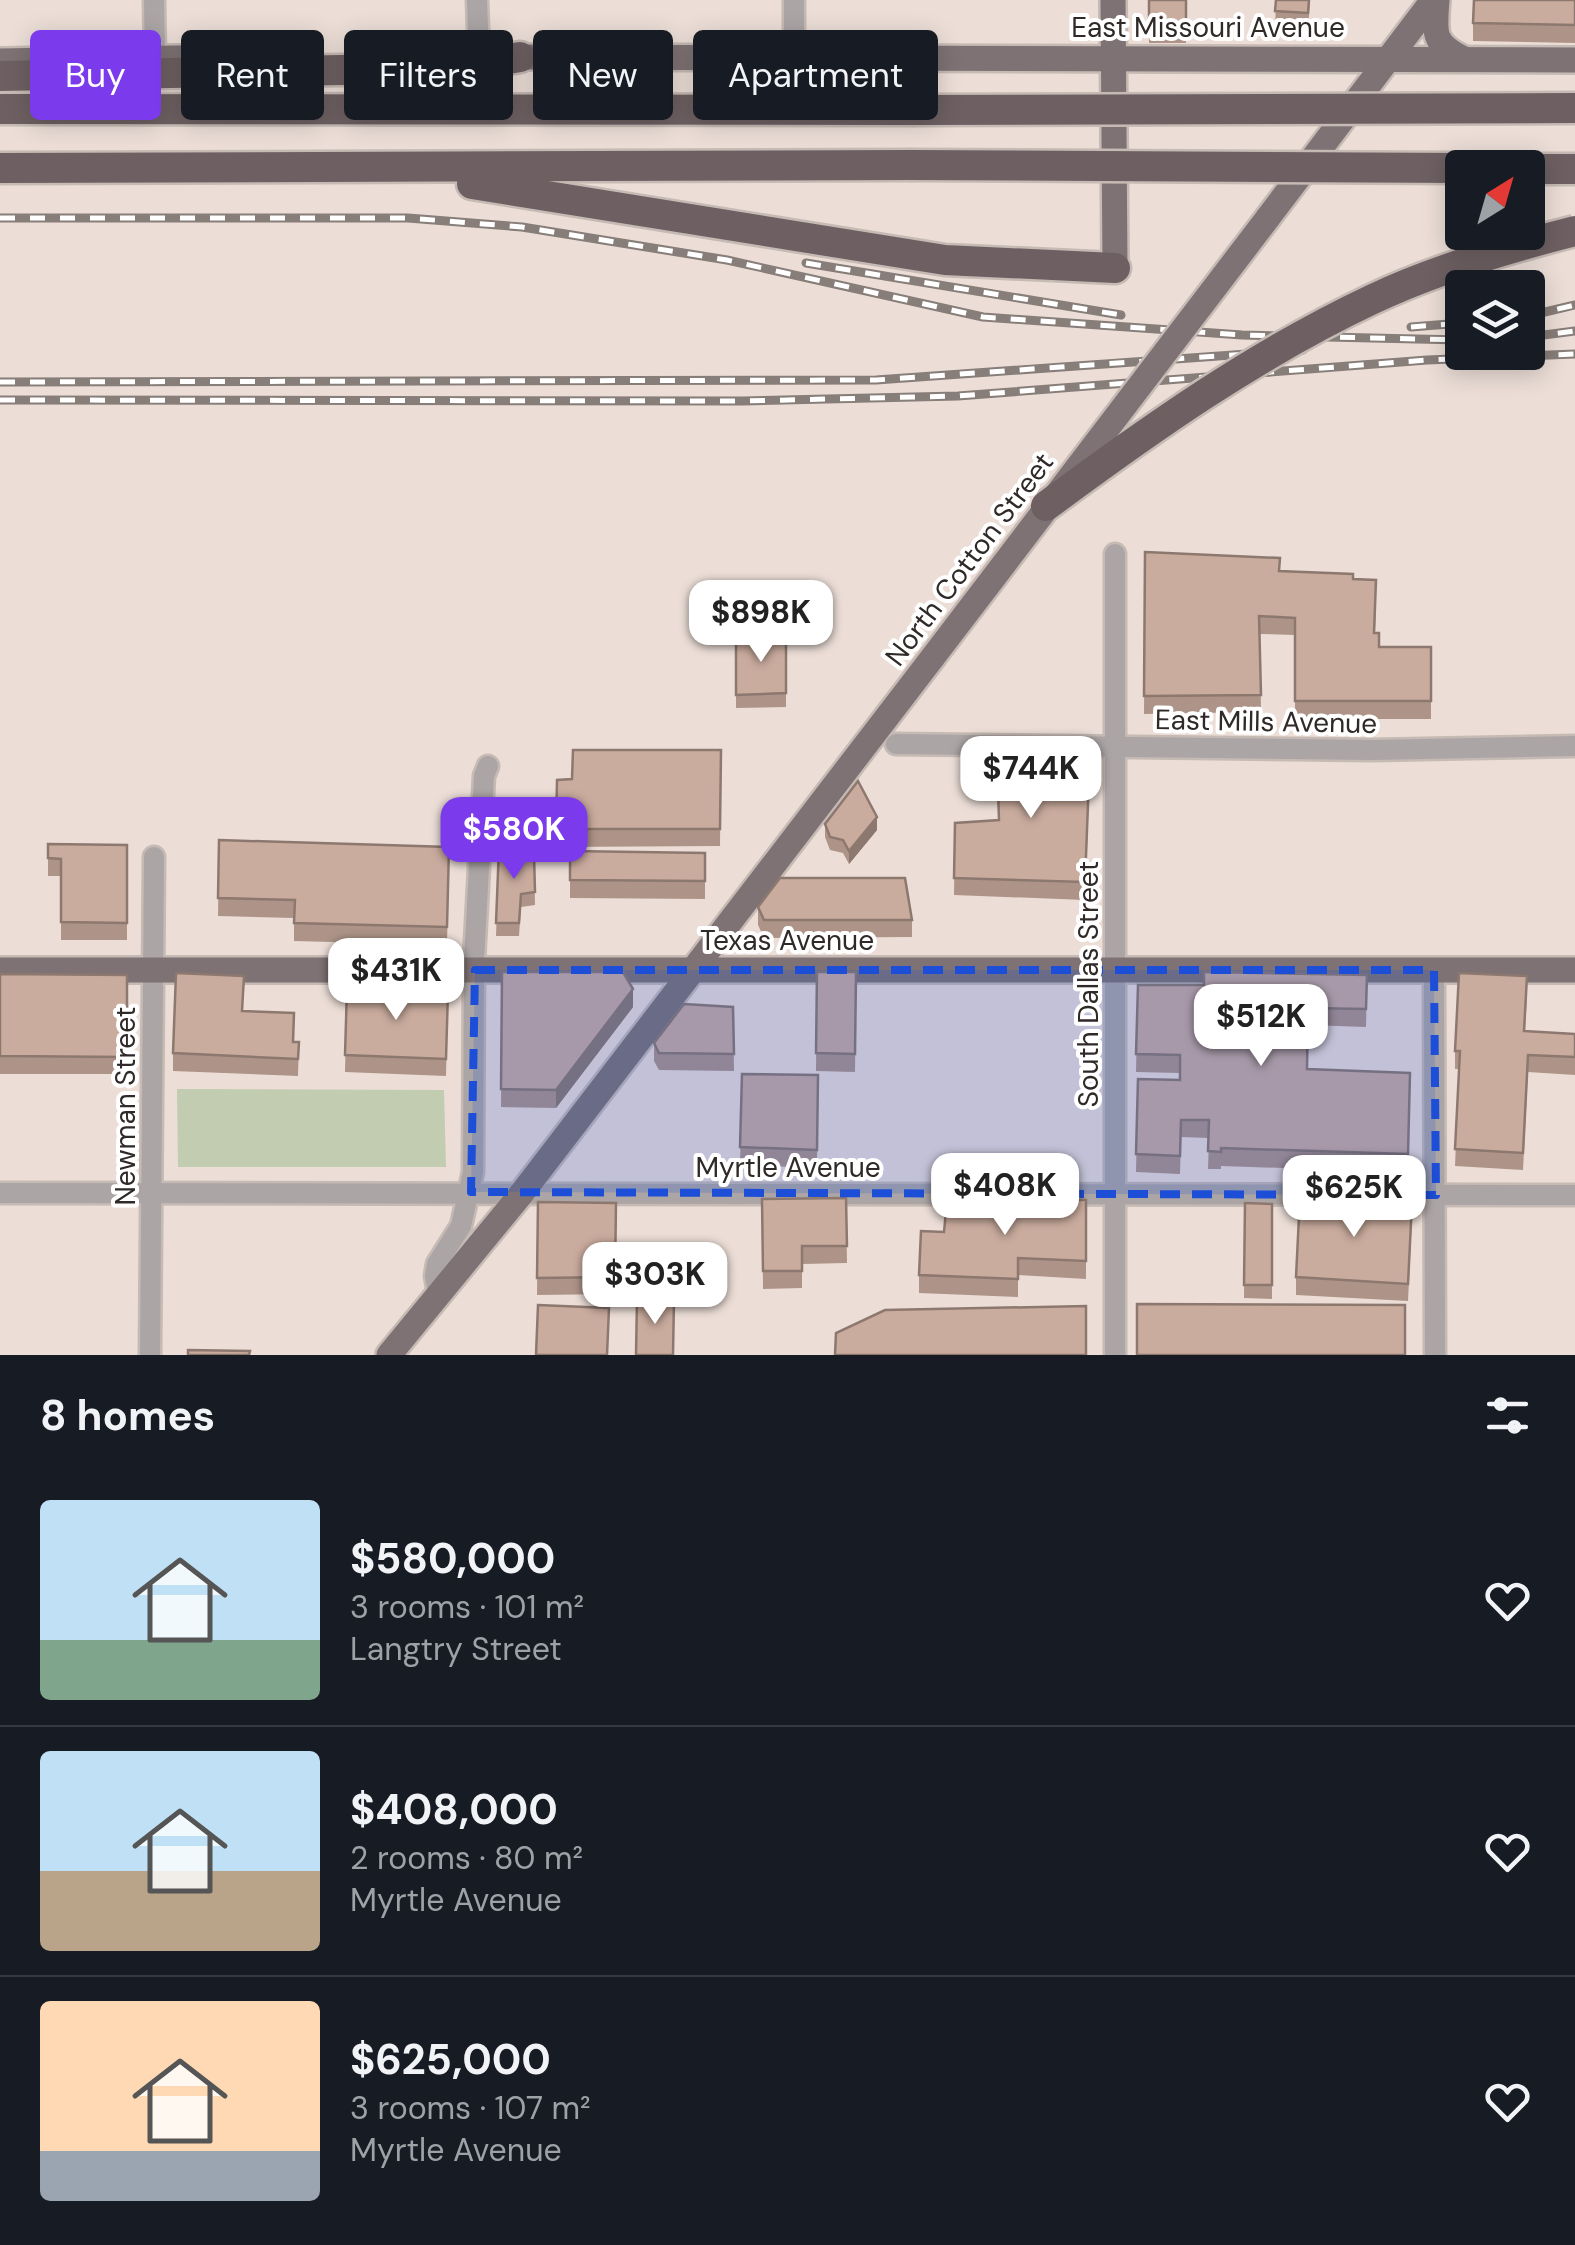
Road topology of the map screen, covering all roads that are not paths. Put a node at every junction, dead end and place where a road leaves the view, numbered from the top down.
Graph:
1 (154, 0) edge
2 (477, 0) edge
3 (794, 0) edge
4 (1113, 0) edge
5 (1435, 0) edge
6 (154, 30) edge
7 (478, 30) edge
8 (794, 30) edge
9 (693, 56) edge
10 (344, 57) edge
11 (513, 57) edge
12 (520, 57) junction
13 (938, 57) edge
14 (161, 58) edge
15 (1112, 58) junction
16 (1389, 58) junction
17 (1462, 58) junction
18 (0, 60) edge
19 (30, 60) edge
20 (1575, 60) edge
21 (0, 76) edge
22 (1575, 108) edge
23 (0, 109) edge
24 (0, 168) edge
25 (1445, 168) edge
26 (365, 169) junction
27 (1545, 169) edge
28 (1575, 169) edge
29 (1575, 231) edge
30 (1115, 268) joint
31 (1046, 506) junction
32 (1116, 554) dead end
33 (896, 744) dead end
34 (1575, 746) edge
35 (1116, 747) junction
36 (488, 766) dead end
37 (154, 858) dead end
38 (0, 970) edge
39 (152, 970) junction
40 (475, 970) junction
41 (694, 970) junction
42 (1116, 970) junction
43 (1434, 970) junction
44 (1575, 970) edge
45 (471, 1192) junction
46 (0, 1193) edge
47 (522, 1193) junction
48 (153, 1194) junction
49 (1115, 1194) junction
50 (1436, 1195) junction
51 (1575, 1195) edge
52 (438, 1292) junction
53 (150, 1355) edge
54 (388, 1355) edge
55 (1115, 1355) edge
56 (1435, 1355) edge

1 - 6 street
2 - 7 street
3 - 8 street
4 - 15 main road
5 - 16 main road, North Cotton Street
5 - 17 main road
9 - 12 main road, East Missouri Avenue
10 - 14 main road, East Missouri Avenue
11 - 12 main road, East Missouri Avenue
12 - 21 highway
13 - 15 main road, East Missouri Avenue
15 - 16 main road, East Missouri Avenue
15 - 30 main road
16 - 17 main road, East Missouri Avenue
16 - 31 main road, North Cotton Street, bridge
17 - 20 main road, East Missouri Avenue
18 - 19 main road, East Missouri Avenue
22 - 23 highway, bridge
24 - 26 highway
25 - 26 highway, bridge
26 - 30 highway
27 - 28 highway
29 - 31 highway, bridge
31 - 41 main road, North Cotton Street, bridge
32 - 35 street, South Dallas Street
33 - 35 street, East Mills Avenue
34 - 35 street, East Mills Avenue
35 - 42 street, South Dallas Street
36 - 40 street, North Cotton Street
37 - 39 street, Newman Street
38 - 39 main road, Texas Avenue
39 - 40 main road, Texas Avenue
39 - 48 street, Newman Street
40 - 41 main road, Texas Avenue
40 - 45 street, North Cotton Street
41 - 42 main road, Texas Avenue
41 - 47 main road, North Cotton Street
42 - 43 main road, Texas Avenue
42 - 49 street, South Dallas Street
43 - 44 main road, Texas Avenue
43 - 50 street
45 - 47 street, Myrtle Avenue
45 - 48 street, Myrtle Avenue
45 - 52 street, North Cotton Street
46 - 48 street, Myrtle Avenue
47 - 49 street, Myrtle Avenue
47 - 52 main road, North Cotton Street
48 - 53 street, Newman Street
49 - 50 street, Myrtle Avenue
49 - 55 street, South Dallas Street
50 - 51 street, Myrtle Avenue
50 - 56 street
52 - 54 main road, North Cotton Street

